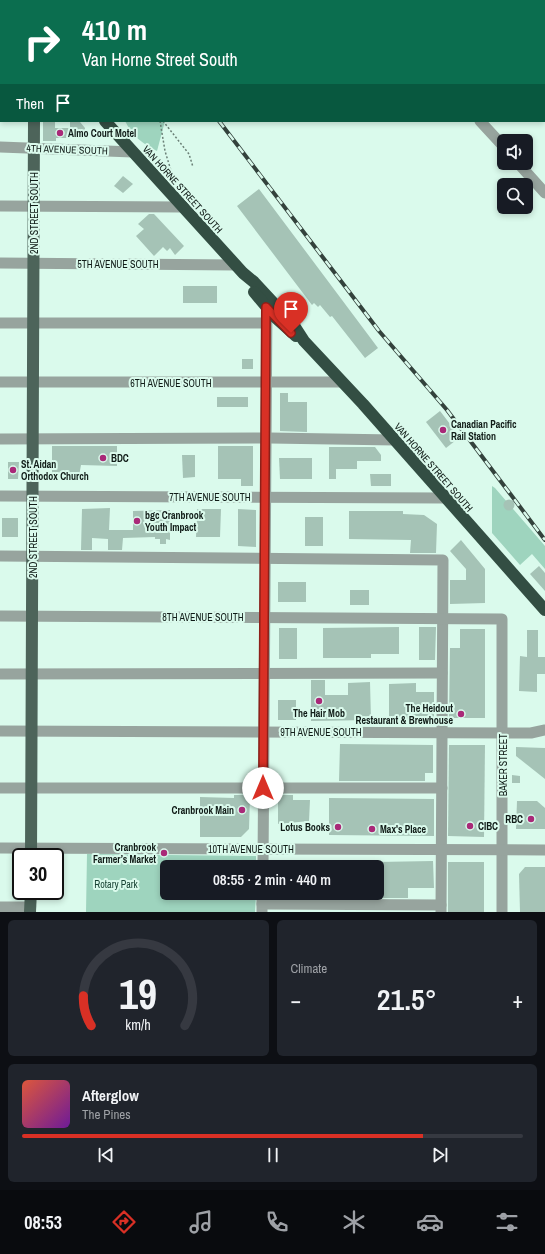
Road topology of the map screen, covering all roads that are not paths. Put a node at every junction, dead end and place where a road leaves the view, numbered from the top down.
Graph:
1 (34, 122) edge
2 (106, 122) edge
3 (481, 122) edge
4 (497, 139) edge
5 (0, 147) edge
6 (34, 148) junction
7 (133, 152) junction
8 (524, 170) edge
9 (545, 193) edge
10 (0, 206) edge
11 (34, 206) junction
12 (184, 207) junction
13 (0, 263) edge
14 (34, 264) junction
15 (239, 269) junction
16 (267, 301) junction
17 (0, 323) edge
18 (34, 323) junction
19 (266, 324) junction
20 (0, 382) edge
21 (34, 382) junction
22 (342, 382) junction
23 (266, 383) junction
24 (265, 438) junction
25 (0, 439) edge
26 (33, 439) junction
27 (395, 440) junction
28 (0, 496) edge
29 (33, 496) junction
30 (265, 497) junction
31 (444, 498) junction
32 (0, 556) edge
33 (32, 556) junction
34 (264, 558) junction
35 (545, 610) edge
36 (0, 616) edge
37 (32, 616) junction
38 (264, 617) junction
39 (443, 618) junction
40 (502, 618) joint
41 (264, 673) junction
42 (442, 673) junction
43 (0, 674) edge
44 (32, 674) junction
45 (545, 730) edge
46 (0, 731) edge
47 (32, 731) junction
48 (264, 732) junction
49 (442, 733) junction
50 (502, 733) junction
51 (0, 788) edge
52 (31, 788) junction
53 (263, 788) junction
54 (442, 788) junction
55 (0, 848) edge
56 (31, 848) edge
57 (263, 849) junction
58 (12, 850) edge
59 (441, 850) junction
60 (503, 850) junction
61 (545, 850) edge
62 (64, 852) edge
63 (263, 860) edge
64 (262, 903) edge
65 (0, 907) edge
66 (441, 908) edge
67 (30, 909) edge
68 (502, 912) edge

1 - 6 main road, 2ND STREET SOUTH
2 - 7 highway, VAN HORNE STREET SOUTH
3 - 4 street
5 - 6 street, 4TH AVENUE SOUTH
6 - 7 street, 4TH AVENUE SOUTH
6 - 11 main road, 2ND STREET SOUTH
7 - 12 highway, VAN HORNE STREET SOUTH
8 - 9 street
10 - 11 street
11 - 12 street
11 - 14 main road, 2ND STREET SOUTH
12 - 15 highway, VAN HORNE STREET SOUTH
13 - 14 street, 5TH AVENUE SOUTH
14 - 15 street, 5TH AVENUE SOUTH
14 - 18 main road, 2ND STREET SOUTH
15 - 16 highway, VAN HORNE STREET SOUTH
16 - 19 street
16 - 22 highway, VAN HORNE STREET SOUTH
17 - 18 street
18 - 19 street
18 - 21 main road, 2ND STREET SOUTH
19 - 23 street
20 - 21 street, 6TH AVENUE SOUTH
21 - 23 street, 6TH AVENUE SOUTH
21 - 26 main road, 2ND STREET SOUTH
22 - 23 street, 6TH AVENUE SOUTH
22 - 27 highway, VAN HORNE STREET SOUTH
23 - 24 street
24 - 26 street
24 - 27 street
24 - 30 street
25 - 26 street
26 - 29 main road, 2ND STREET SOUTH
27 - 31 highway, VAN HORNE STREET SOUTH
28 - 29 street, 7TH AVENUE SOUTH
29 - 30 street, 7TH AVENUE SOUTH
29 - 33 main road, 2ND STREET SOUTH
30 - 31 street, 7TH AVENUE SOUTH
30 - 34 street
31 - 35 highway, VAN HORNE STREET SOUTH
32 - 33 street
33 - 34 street
33 - 37 main road, 2ND STREET SOUTH
34 - 38 street
34 - 39 street
36 - 37 street, 8TH AVENUE SOUTH
37 - 38 street, 8TH AVENUE SOUTH
37 - 44 main road, 2ND STREET SOUTH
38 - 39 street, 8TH AVENUE SOUTH
38 - 41 street
39 - 40 street, 8TH AVENUE SOUTH
39 - 42 street
40 - 50 street, BAKER STREET
41 - 42 street
41 - 44 street
41 - 48 street
42 - 49 street
43 - 44 street
44 - 47 main road, 2ND STREET SOUTH
45 - 50 street, 9TH AVENUE SOUTH
46 - 47 street, 9TH AVENUE SOUTH
47 - 48 street, 9TH AVENUE SOUTH
47 - 52 main road, 2ND STREET SOUTH
48 - 49 street, 9TH AVENUE SOUTH
48 - 53 street
49 - 50 street, 9TH AVENUE SOUTH
49 - 54 street
50 - 60 street, BAKER STREET
51 - 52 street
52 - 53 street
52 - 56 main road, 2ND STREET SOUTH
53 - 54 street
53 - 57 street
54 - 59 street
55 - 58 street, 10TH AVENUE SOUTH
57 - 59 street, 10TH AVENUE SOUTH
57 - 62 street, 10TH AVENUE SOUTH
57 - 63 street
59 - 60 street, 10TH AVENUE SOUTH
59 - 66 street
60 - 61 street, 10TH AVENUE SOUTH
60 - 68 street, BAKER STREET
64 - 66 street
65 - 67 street

